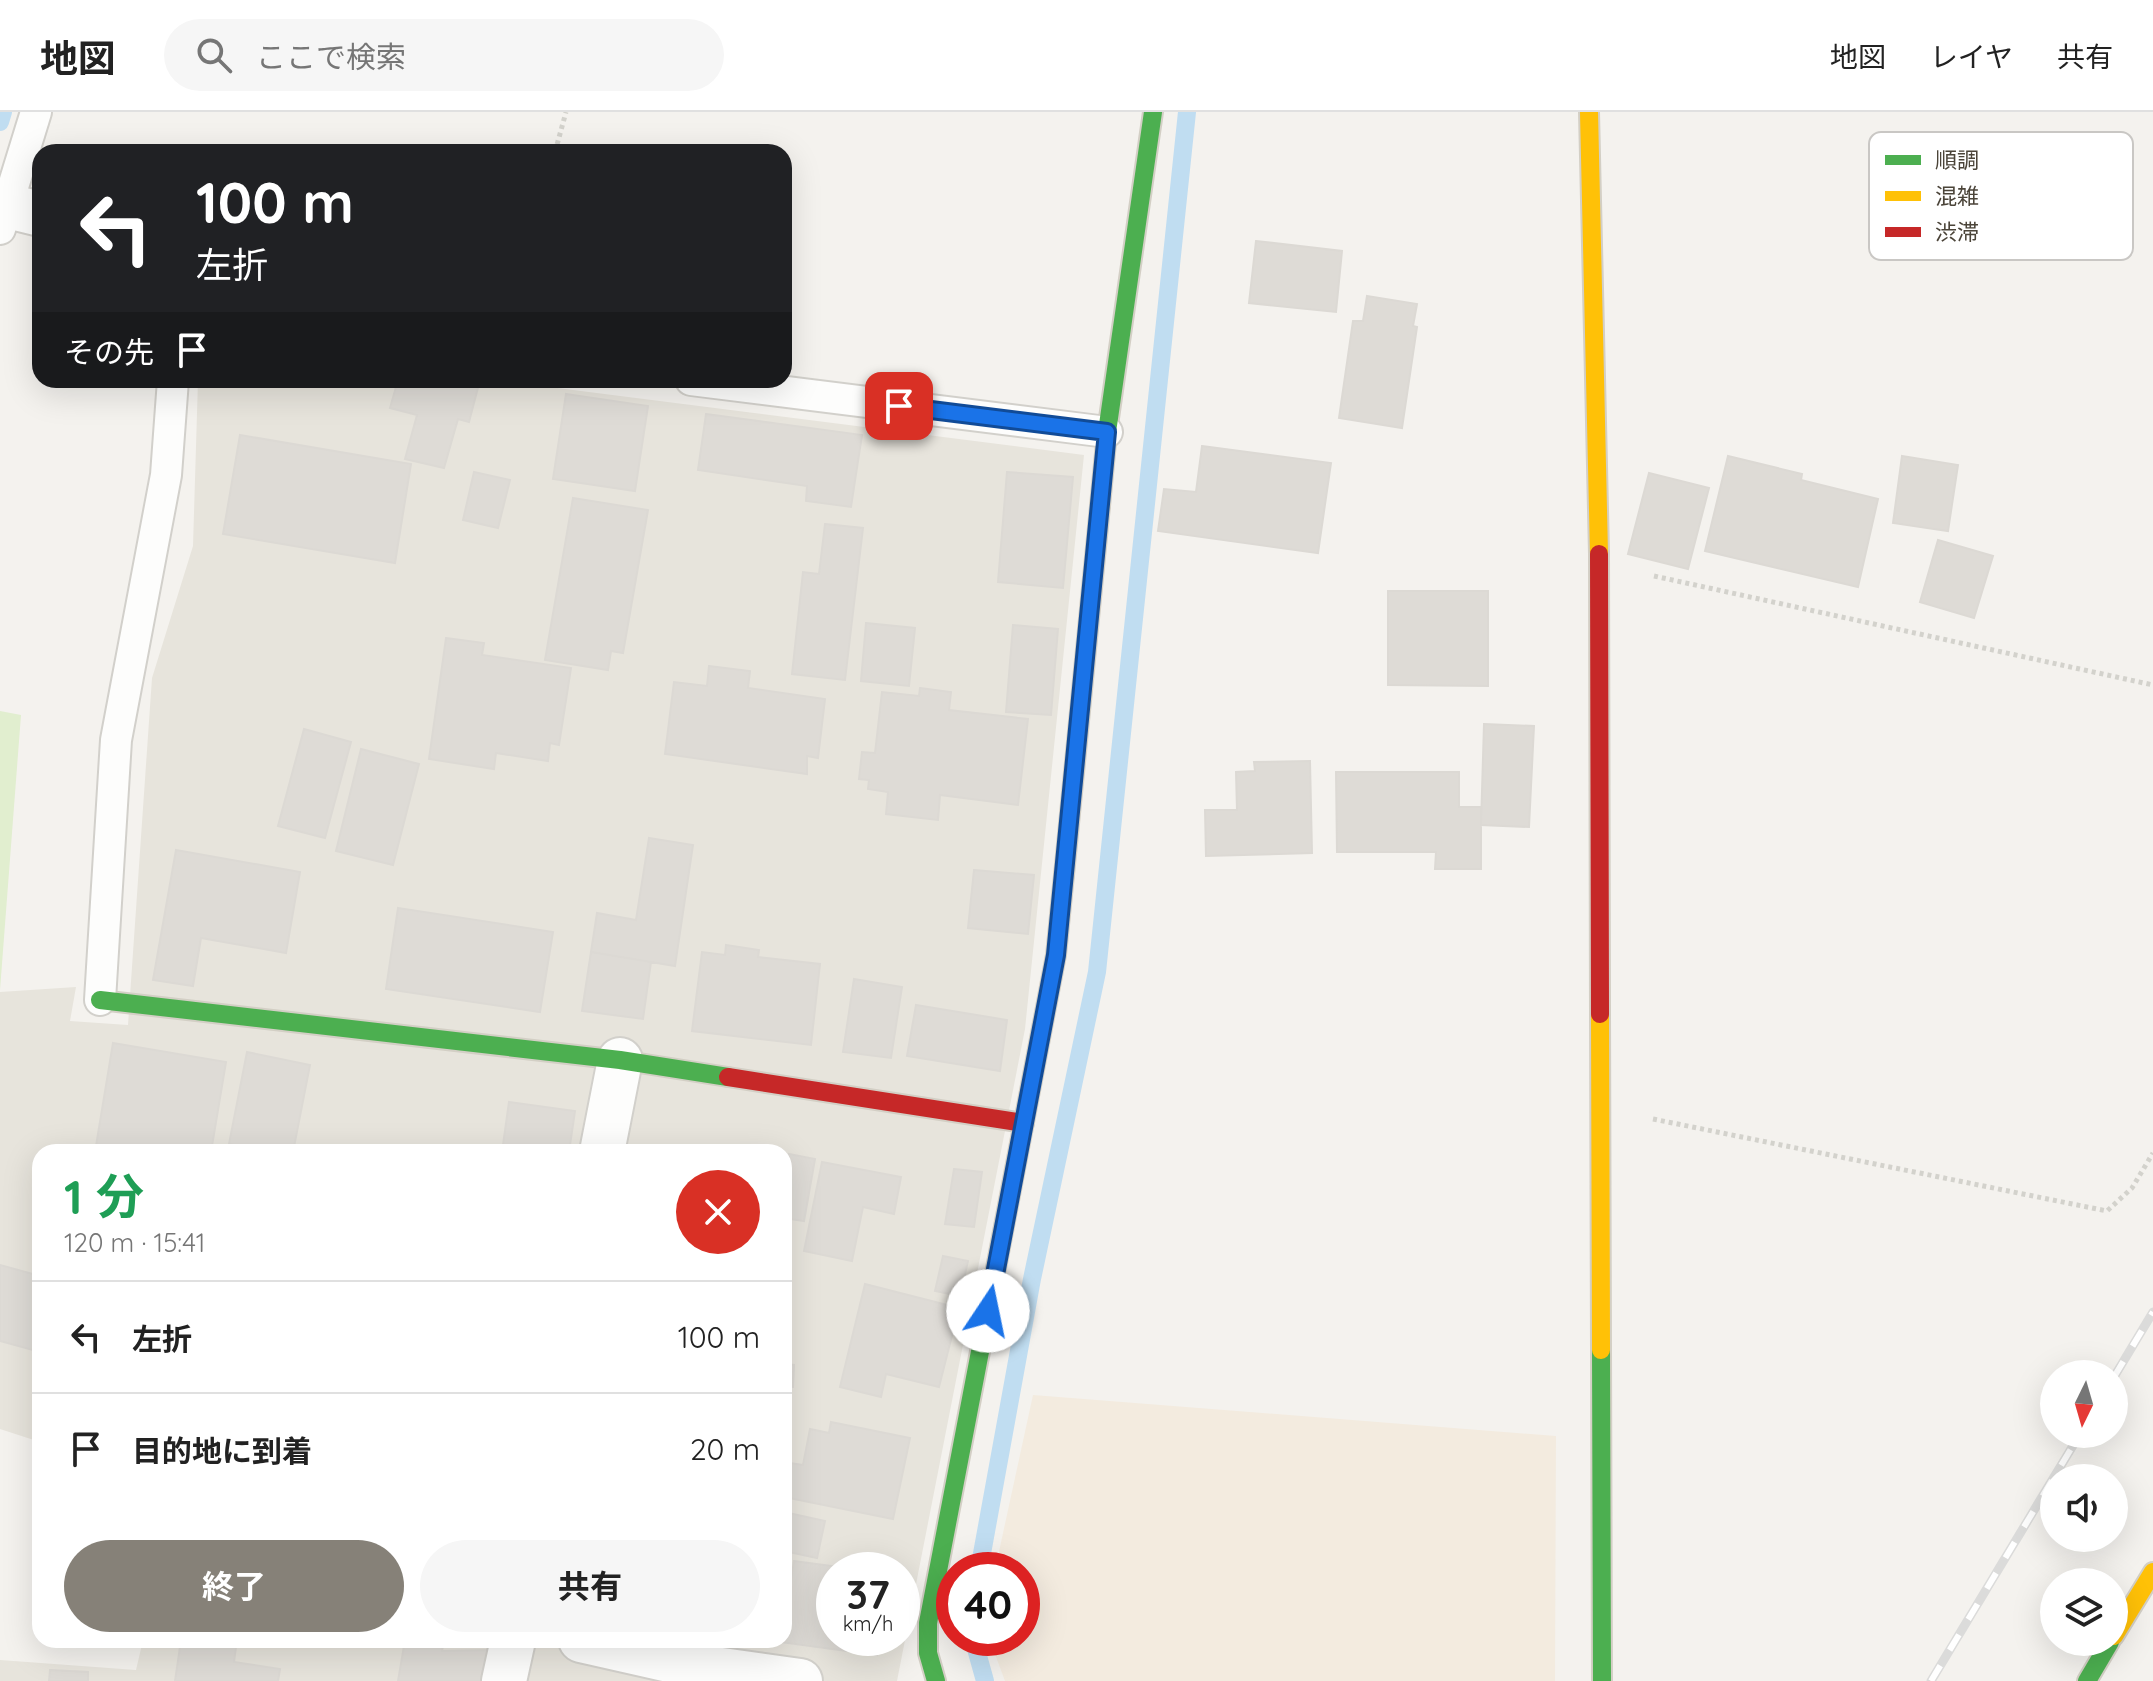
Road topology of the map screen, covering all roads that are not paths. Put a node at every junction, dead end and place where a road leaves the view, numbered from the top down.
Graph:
1 (36, 112) edge
2 (1153, 112) edge
3 (1589, 112) edge
4 (12, 213) edge
5 (172, 388) edge
6 (755, 388) edge
7 (1107, 432) junction
8 (100, 1000) joint
9 (620, 1060) junction
10 (1024, 1123) junction
11 (604, 1144) edge
12 (2153, 1572) edge
13 (2128, 1613) edge
14 (511, 1648) edge
15 (616, 1648) edge
16 (2102, 1656) edge
17 (504, 1681) edge
18 (800, 1681) edge
19 (936, 1681) edge
20 (1602, 1681) edge
21 (2087, 1681) edge

1 - 4 lane
2 - 7 street
3 - 20 street
5 - 8 lane
6 - 7 lane
7 - 10 street
8 - 9 street
9 - 10 street
9 - 11 street
10 - 19 street
12 - 13 street
14 - 17 street
15 - 18 street
16 - 21 street

